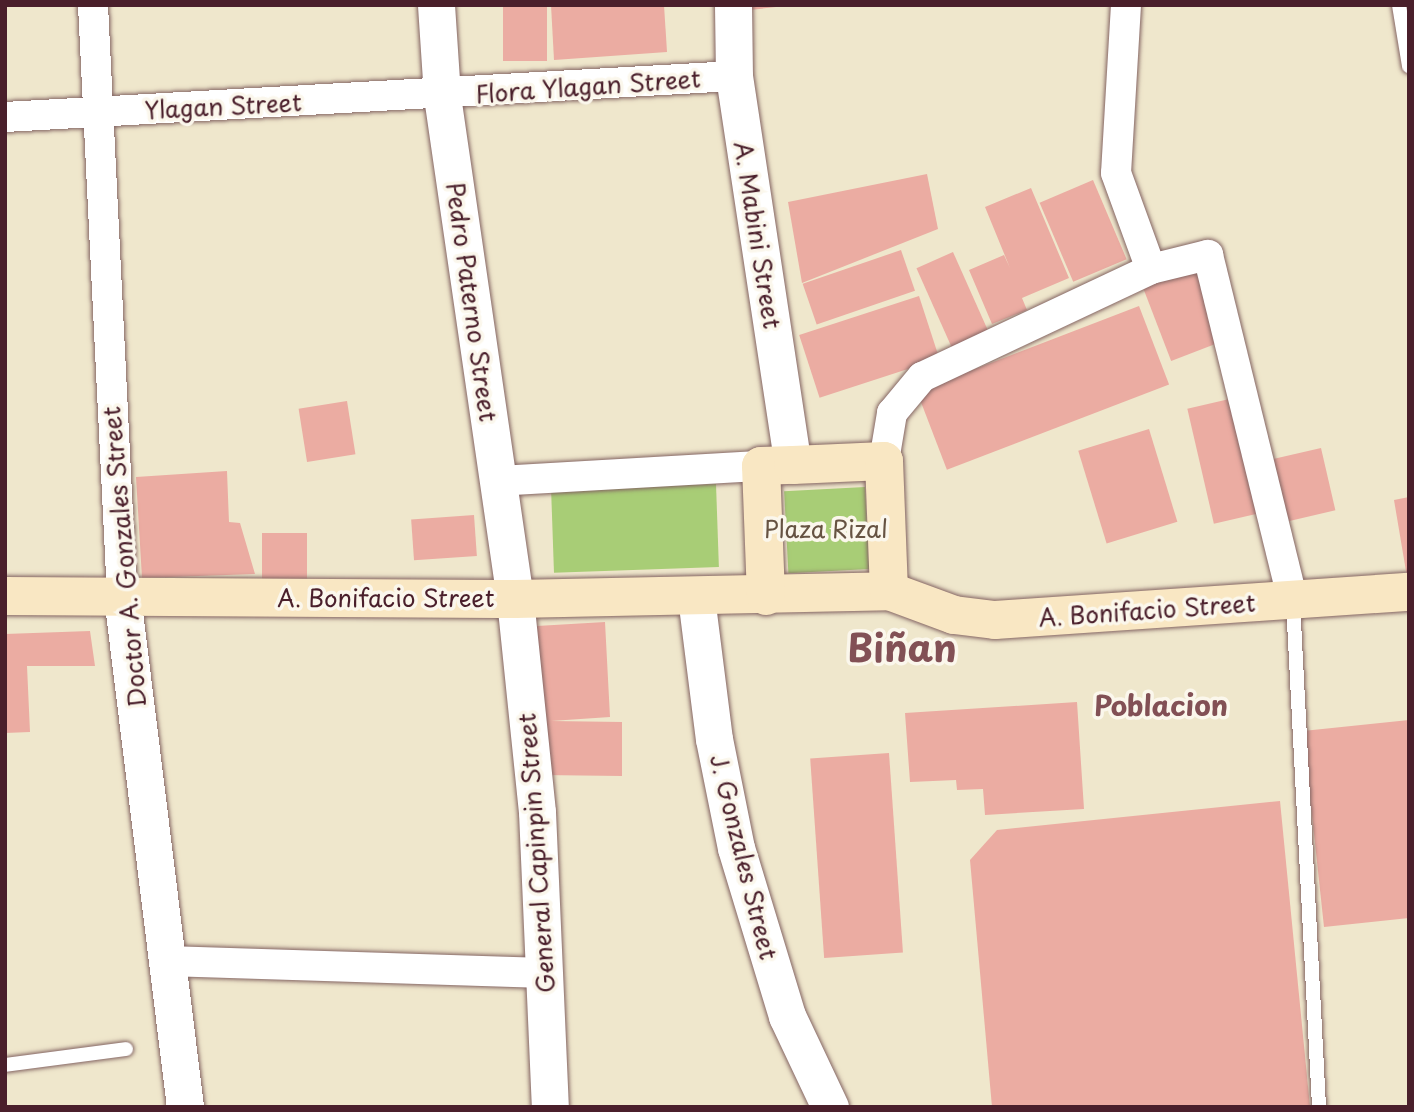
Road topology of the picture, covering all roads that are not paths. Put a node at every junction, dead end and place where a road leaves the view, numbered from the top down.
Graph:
1 (93, 5) edge
2 (436, 5) edge
3 (733, 5) edge
4 (1126, 5) edge
5 (1399, 5) edge
6 (1409, 66) edge
7 (734, 76) junction
8 (442, 96) junction
9 (96, 111) junction
10 (5, 117) edge
11 (1151, 269) junction
12 (884, 461) junction
13 (777, 465) junction
14 (497, 481) junction
15 (889, 591) junction
16 (1409, 592) edge
17 (5, 596) edge
18 (122, 596) junction
19 (766, 596) junction
20 (696, 597) junction
21 (515, 599) junction
22 (1293, 600) junction
23 (166, 961) junction
24 (546, 974) junction
25 (126, 1049) dead end
26 (5, 1065) edge
27 (185, 1107) edge
28 (550, 1107) edge
29 (830, 1107) edge
30 (1319, 1107) edge

1 - 9 street, Doctor A. Gonzales Street
2 - 8 street, Pedro Paterno Street
3 - 7 street, A. Mabini Street
4 - 11 street
5 - 6 lane
7 - 8 street, Flora Ylagan Street
7 - 13 street, A. Mabini Street
8 - 9 street, Ylagan Street
8 - 14 street, Pedro Paterno Street
9 - 10 street, Ylagan Street
9 - 18 street, Doctor A. Gonzales Street
11 - 12 street
11 - 22 street
12 - 13 main road
12 - 15 main road
13 - 14 street
13 - 19 main road
14 - 21 street, Pedro Paterno Street
15 - 19 main road, A. Bonifacio Street
15 - 22 main road, A. Bonifacio Street
16 - 22 main road, A. Bonifacio Street
17 - 18 main road, A. Bonifacio Street
18 - 21 main road, A. Bonifacio Street
18 - 23 street, Doctor A. Gonzales Street
19 - 20 main road, A. Bonifacio Street
20 - 21 main road, A. Bonifacio Street
20 - 29 street, J. Gonzales Street
21 - 24 street, General Capinpin Street
22 - 30 lane
23 - 24 street
23 - 27 street, Doctor A. Gonzales Street
24 - 28 street, General Capinpin Street
25 - 26 lane

